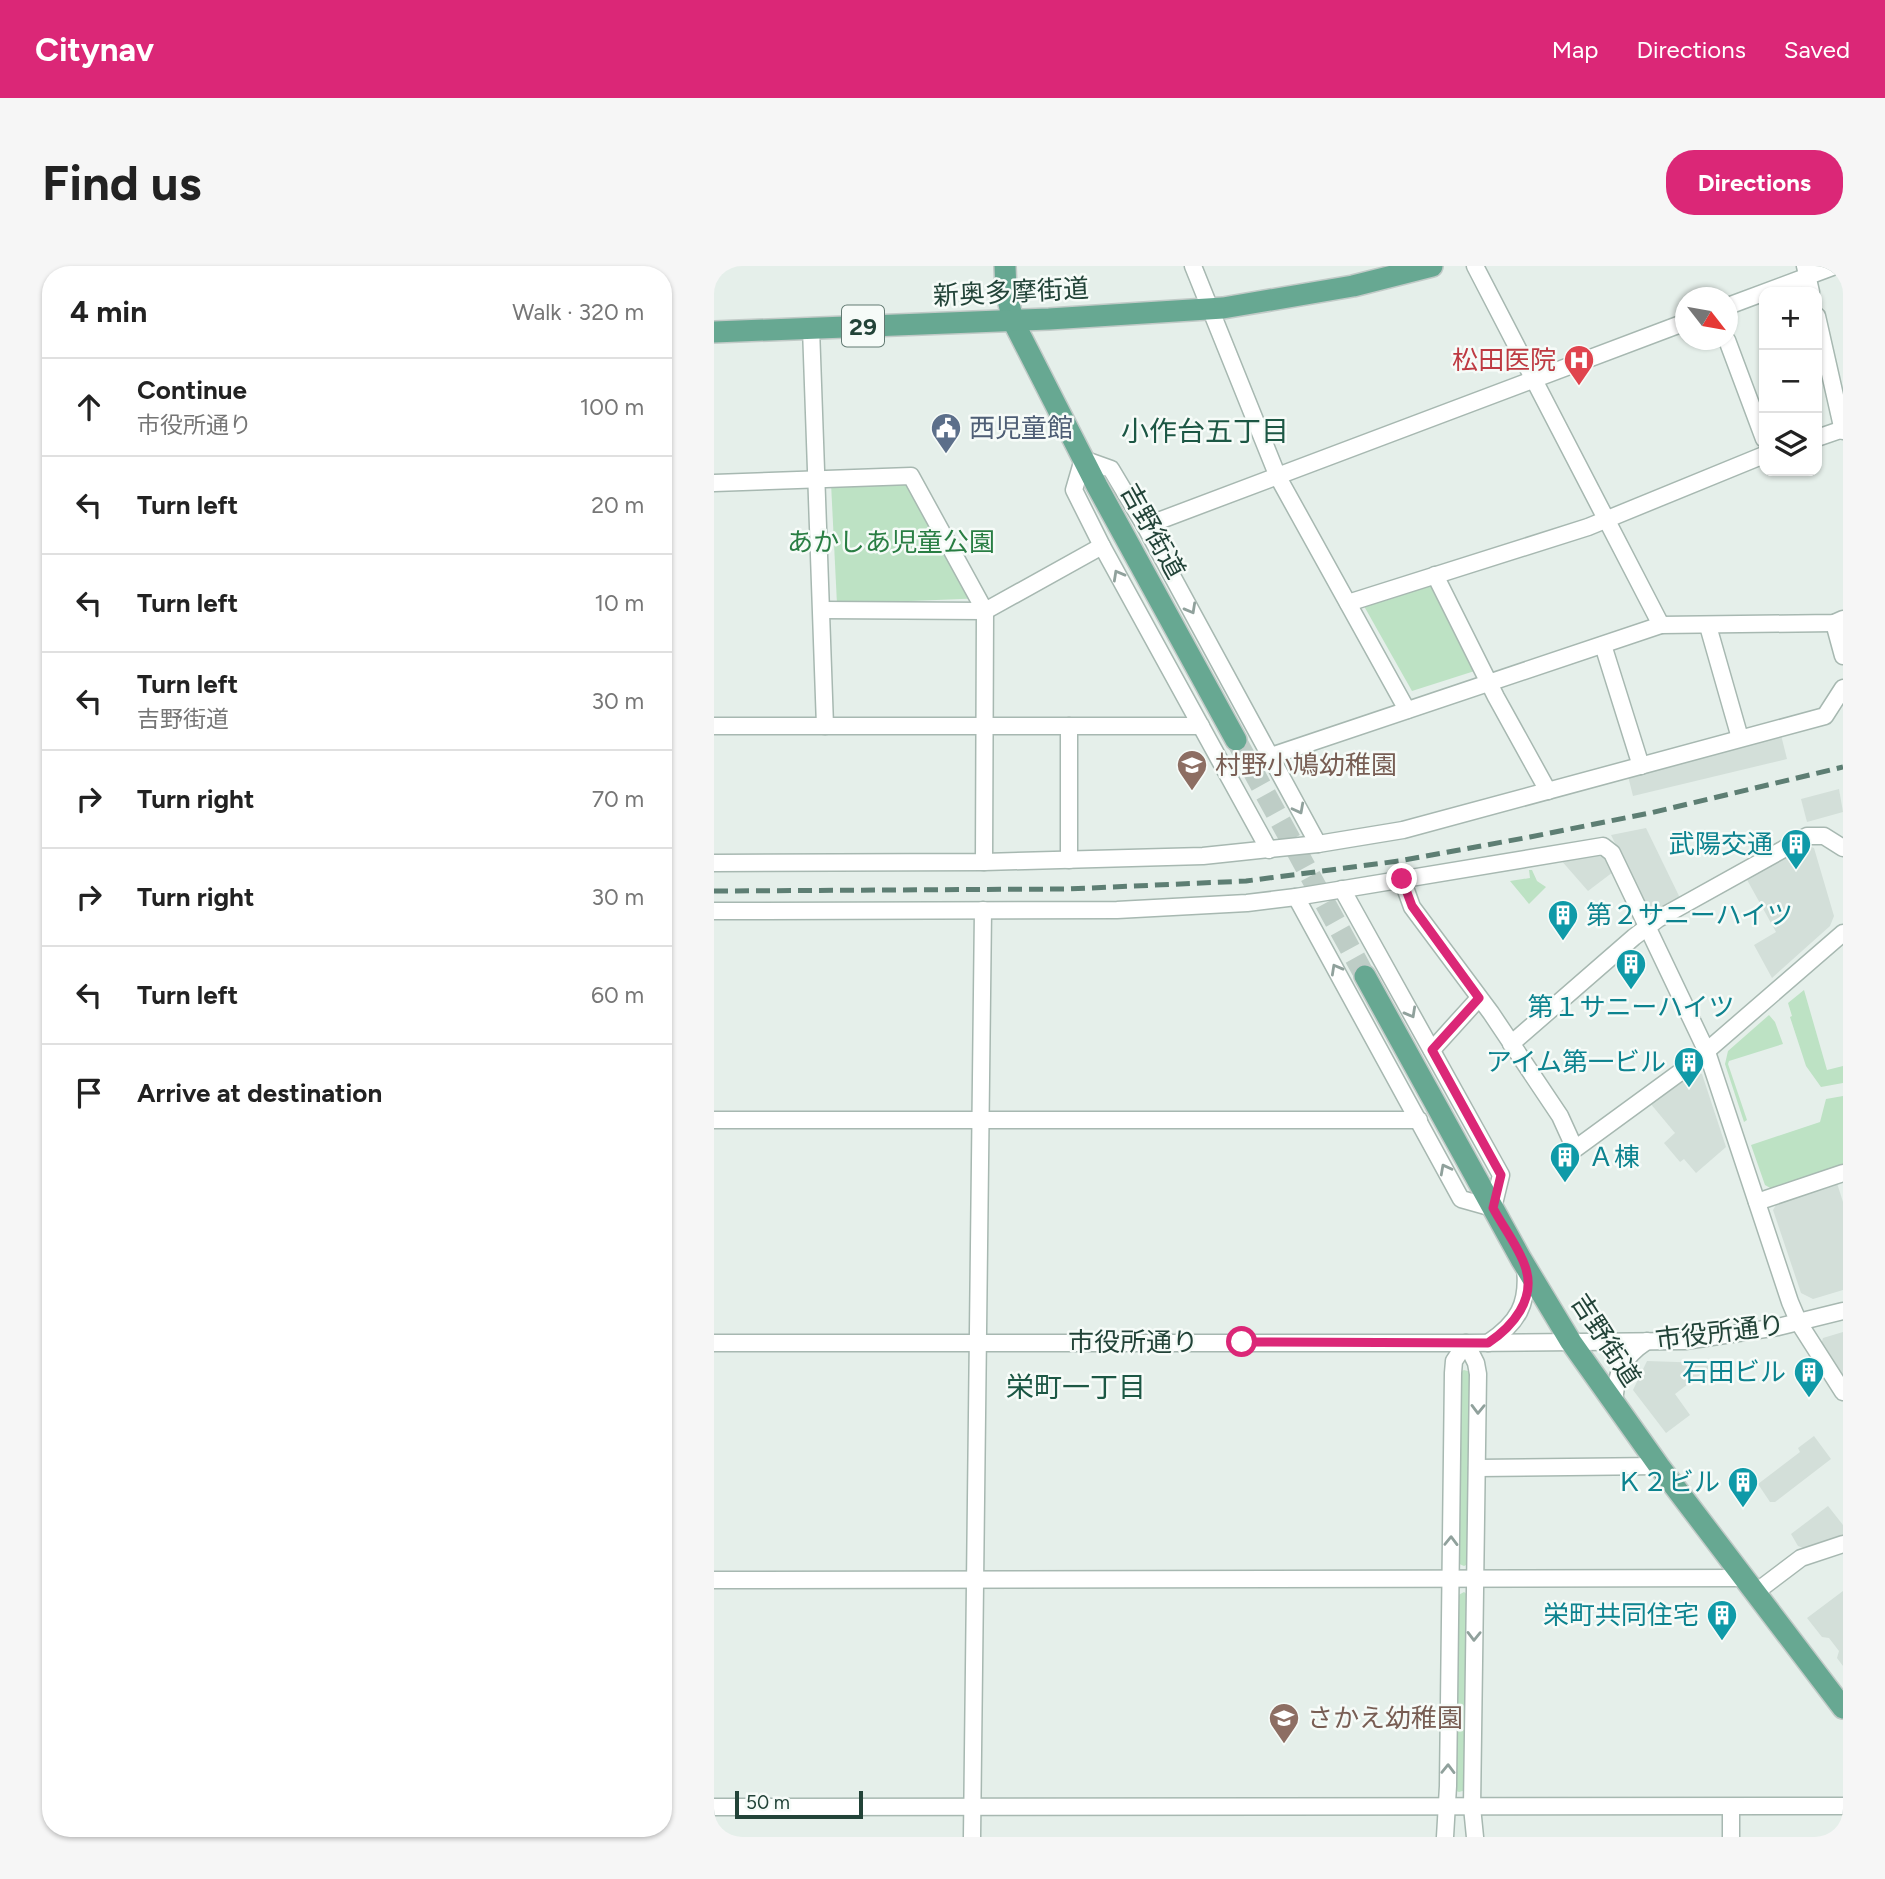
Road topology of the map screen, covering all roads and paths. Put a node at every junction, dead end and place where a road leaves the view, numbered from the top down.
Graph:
1 (1005, 266) edge
2 (1193, 266) edge
3 (1432, 266) edge
4 (1475, 266) edge
5 (1835, 266) edge
6 (1806, 271) edge
7 (1738, 301) edge
8 (1209, 309) junction
9 (1013, 321) junction
10 (1675, 326) edge
11 (811, 328) junction
12 (714, 332) edge
13 (1822, 338) edge
14 (1731, 350) edge
15 (1534, 379) junction
16 (1759, 426) edge
17 (1843, 430) edge
18 (1822, 436) edge
19 (1759, 457) edge
20 (1083, 459) junction
21 (1278, 477) junction
22 (816, 480) junction
23 (714, 483) edge
24 (1607, 518) junction
25 (1145, 526) junction
26 (1102, 546) junction
27 (1435, 575) junction
28 (1348, 603) junction
29 (822, 610) junction
30 (985, 611) junction
31 (1838, 621) edge
32 (1661, 625) junction
33 (1708, 626) junction
34 (1602, 645) junction
35 (1843, 656) edge
36 (1490, 683) junction
37 (1843, 688) edge
38 (1407, 710) junction
39 (714, 726) edge
40 (825, 726) junction
41 (985, 726) junction
42 (1069, 726) junction
43 (1201, 726) junction
44 (1740, 738) junction
45 (1236, 740) tunnel mouth
46 (1271, 756) junction
47 (1641, 766) junction
48 (1548, 791) junction
49 (1318, 844) junction
50 (1843, 848) edge
51 (1269, 850) junction
52 (1069, 860) junction
53 (984, 862) junction
54 (714, 863) edge
55 (1402, 879) junction
56 (1342, 889) junction
57 (1296, 897) junction
58 (983, 910) junction
59 (714, 911) edge
60 (1648, 927) junction
61 (1843, 933) edge
62 (1365, 976) tunnel mouth
63 (1479, 998) junction
64 (1511, 1044) junction
65 (1432, 1050) junction
66 (1707, 1052) junction
67 (982, 1119) junction
68 (714, 1120) edge
69 (1419, 1120) junction
70 (1843, 1173) edge
71 (1757, 1202) junction
72 (1493, 1208) junction
73 (1525, 1267) junction
74 (1843, 1311) edge
75 (1799, 1323) junction
76 (1571, 1342) junction
77 (1647, 1342) junction
78 (714, 1343) edge
79 (979, 1343) junction
80 (1466, 1343) junction
81 (1488, 1343) junction
82 (1843, 1392) edge
83 (1614, 1405) junction
84 (1659, 1466) junction
85 (1477, 1468) junction
86 (1843, 1544) edge
87 (714, 1580) edge
88 (976, 1580) junction
89 (1450, 1580) junction
90 (1475, 1580) junction
91 (1750, 1585) junction
92 (1843, 1708) edge
93 (1843, 1806) edge
94 (714, 1807) edge
95 (973, 1807) junction
96 (1446, 1807) junction
97 (1472, 1807) junction
98 (1731, 1808) junction
99 (972, 1837) edge
100 (1445, 1837) edge
101 (1475, 1837) edge
102 (1731, 1837) edge

1 - 9 main road, 吉野街道
2 - 8 street
3 - 8 main road, 新奥多摩街道 / 29
4 - 15 street
5 - 6 street
6 - 7 street
8 - 9 main road, 新奥多摩街道 / 29
8 - 21 street
9 - 11 main road, 新奥多摩街道 / 29
9 - 20 main road, 吉野街道
10 - 15 street
11 - 12 main road, 新奥多摩街道 / 29
11 - 22 street
13 - 17 street
14 - 16 street
15 - 21 street
15 - 24 street
17 - 18 street
19 - 24 street
20 - 25 street
20 - 26 street
20 - 45 main road, 吉野街道
21 - 25 street
21 - 28 street
22 - 23 street
22 - 29 street
22 - 30 street
24 - 27 street
24 - 32 street
25 -> 46 street
26 - 30 street
43 -> 26 street
27 - 28 street
27 - 36 street
28 - 38 street
29 - 30 street
29 - 40 street
30 - 41 street
31 - 33 street
31 - 35 street
32 - 33 street
32 - 34 street
33 - 44 street
34 - 36 street
34 - 47 street
36 - 38 street
36 - 48 street
37 - 44 street
38 - 46 street
39 - 40 street
40 - 41 street
41 - 42 street
41 - 53 street
42 - 43 street
42 - 52 street
43 - 51 street
44 - 47 street
46 -> 49 street
47 - 48 street
48 - 49 street
49 - 51 street
50 - 60 street
51 - 52 street
52 - 53 street
53 - 54 street
55 - 56 street
55 - 60 street
55 - 63 street
56 - 57 street
56 -> 65 street
57 - 58 street
69 -> 57 street
58 - 59 street
58 - 67 street
60 - 64 street
60 - 66 street
61 - 66 street
62 - 72 main road, 吉野街道
63 - 64 street
63 - 65 street
64 - 66 street
65 - 72 street
66 - 71 street
67 - 68 street
67 - 69 street
67 - 79 street
72 -> 69 street
70 - 71 street
71 - 75 street
72 - 73 main road, 吉野街道
73 - 76 main road, 吉野街道
73 - 81 street
74 - 75 street, 市役所通り
75 - 77 street, 市役所通り
75 - 82 street
76 - 77 street, 市役所通り
76 - 81 street, 市役所通り
76 - 83 main road, 吉野街道
77 - 83 street
78 - 79 street, 市役所通り
79 - 80 street, 市役所通り
79 - 88 street
80 - 81 street, 市役所通り
80 -> 85 street
89 -> 80 street
83 - 84 main road, 吉野街道
84 - 85 street
84 - 91 main road, 吉野街道
85 - 90 street
86 - 91 street
87 - 88 street
88 - 89 street
88 - 95 street
89 - 90 street
96 -> 89 street
90 - 91 street
90 -> 97 street
91 - 92 main road, 吉野街道
93 - 98 street
94 - 95 street
95 - 96 street
95 - 99 street
96 - 97 street
96 - 100 street
97 - 98 street
97 - 101 street
98 - 102 street

